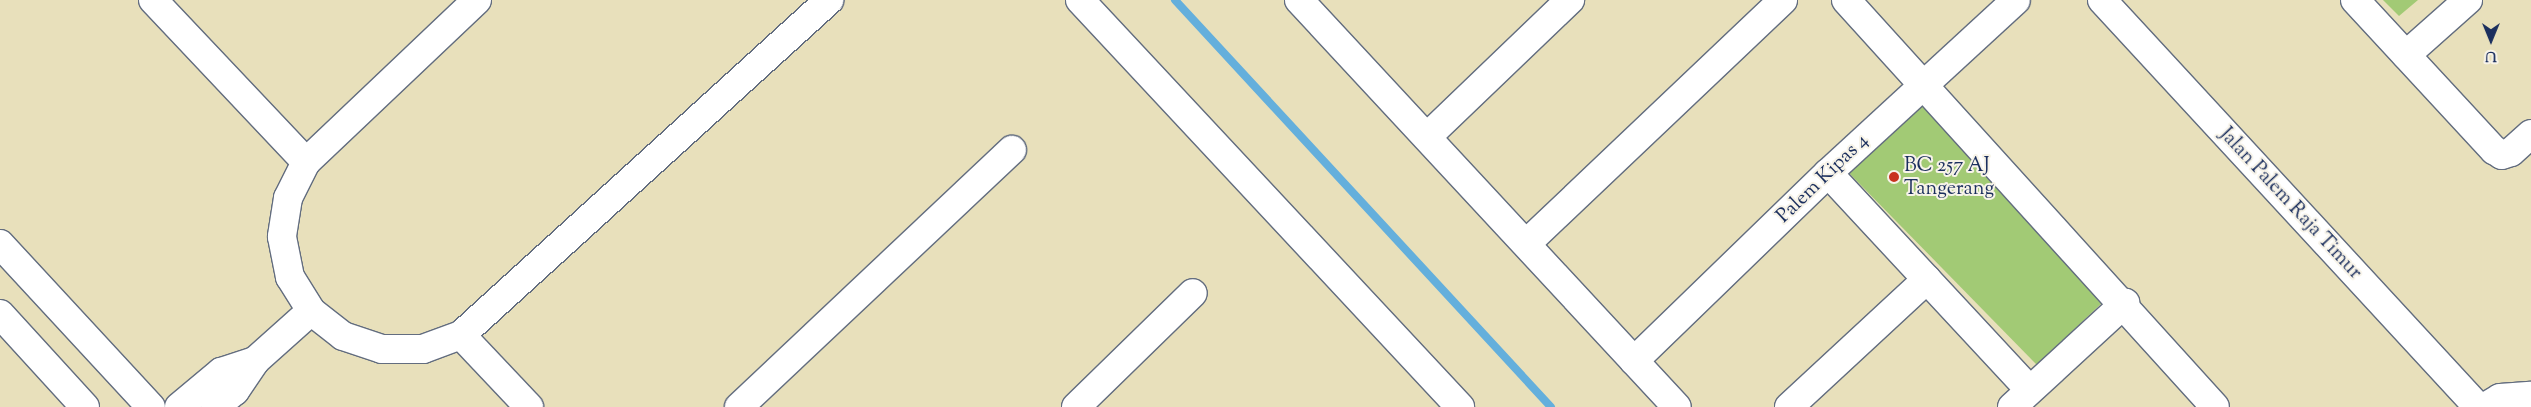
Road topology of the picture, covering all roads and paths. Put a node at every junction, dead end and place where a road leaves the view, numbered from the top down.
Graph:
1 (152, 0) edge
2 (477, 0) edge
3 (829, 0) edge
4 (1080, 0) edge
5 (1299, 0) edge
6 (1570, 0) edge
7 (1783, 0) edge
8 (1846, 0) edge
9 (2016, 0) edge
10 (2102, 0) edge
11 (2355, 0) edge
12 (2468, 0) edge
13 (2406, 54) junction
14 (1924, 83) junction
15 (2531, 134) edge
16 (1428, 136) junction
17 (1012, 150) dead end
18 (306, 162) junction
19 (1828, 173) junction
20 (1527, 243) junction
21 (0, 244) edge
22 (1927, 278) junction
23 (1193, 293) dead end
24 (2125, 303) junction
25 (311, 311) junction
26 (0, 314) edge
27 (461, 334) junction
28 (255, 360) junction
29 (1634, 361) junction
30 (2531, 396) edge
31 (2021, 399) edge
32 (85, 407) edge
33 (152, 407) edge
34 (179, 407) edge
35 (215, 407) edge
36 (529, 407) edge
37 (739, 407) edge
38 (1076, 407) edge
39 (1460, 407) edge
40 (1677, 407) edge
41 (1790, 407) edge
42 (2215, 407) edge
43 (2478, 407) edge
44 (2485, 407) edge

1 - 18 street
2 - 18 street
3 - 27 street
4 - 39 street
5 - 16 street
6 - 16 street
7 - 20 street
8 - 14 street
9 - 14 street, Palem Kipas 4
10 - 43 street, Jalan Palem Raja Timur
11 - 13 street
12 - 13 street
13 - 15 street
14 - 19 street, Palem Kipas 4
14 - 24 street
16 - 20 street
17 - 37 street
18 - 25 street
19 - 22 street
19 - 29 street, Palem Kipas 4
20 - 29 street
21 - 33 street
22 - 31 street
22 - 41 street
23 - 38 street
24 - 31 street
24 - 42 street
25 - 27 street
25 - 28 street
26 - 32 street
27 - 36 street
28 - 34 street
28 - 35 street
29 - 40 street
30 - 44 street

